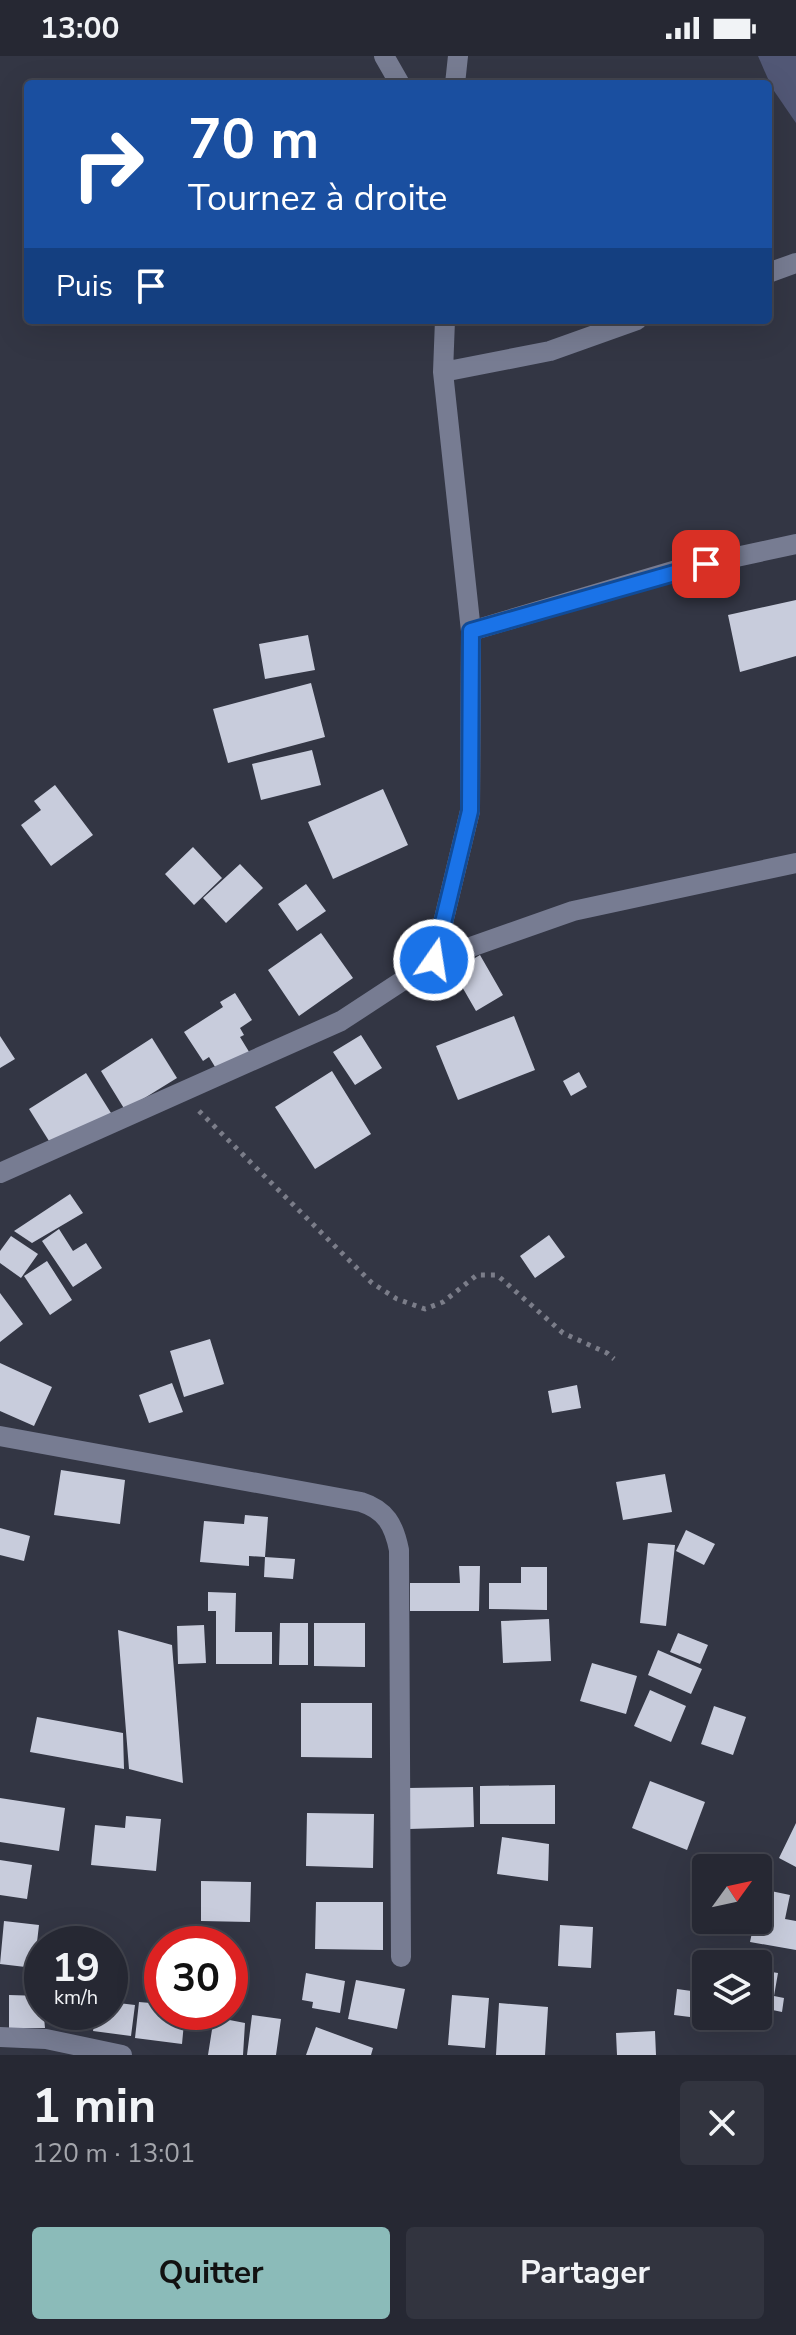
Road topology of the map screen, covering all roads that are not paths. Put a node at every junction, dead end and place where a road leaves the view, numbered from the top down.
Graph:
1 (384, 56) edge
2 (458, 56) edge
3 (398, 80) edge
4 (455, 80) edge
5 (796, 263) edge
6 (772, 272) edge
7 (445, 324) edge
8 (626, 324) edge
9 (443, 372) junction
10 (796, 544) edge
11 (471, 631) junction
12 (796, 863) edge
13 (434, 960) junction
14 (0, 1173) edge
15 (0, 1436) edge
16 (401, 1957) dead end
17 (0, 2037) edge
18 (122, 2055) edge

1 - 3 street
2 - 4 street
5 - 6 street
7 - 9 street
8 - 9 street
9 - 11 street
10 - 11 street
11 - 13 street
12 - 13 street
13 - 14 street
15 - 16 street
17 - 18 street

